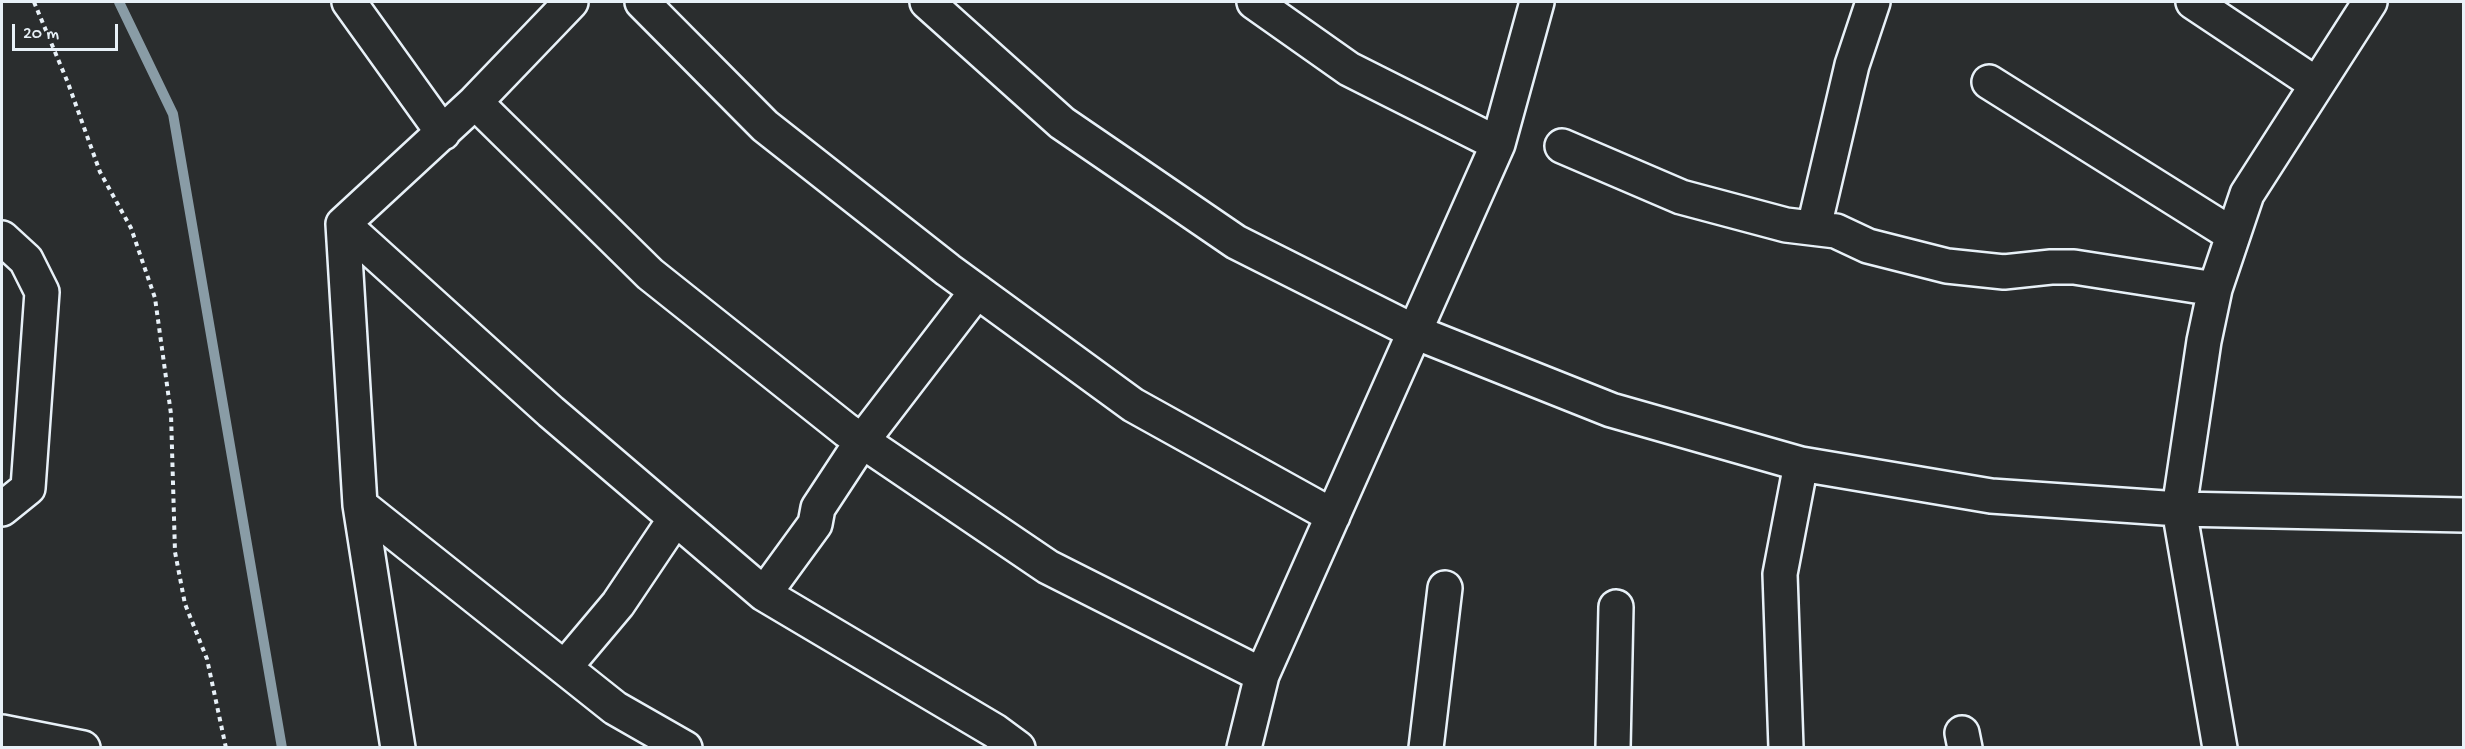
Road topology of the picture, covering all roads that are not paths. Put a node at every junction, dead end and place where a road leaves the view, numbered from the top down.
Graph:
1 (349, 2) edge
2 (571, 2) edge
3 (642, 2) edge
4 (927, 2) edge
5 (1254, 2) edge
6 (1537, 2) edge
7 (1873, 2) edge
8 (2193, 2) edge
9 (2370, 2) edge
10 (1989, 82) dead end
11 (2316, 84) junction
12 (475, 102) junction
13 (443, 133) junction
14 (1498, 144) junction
15 (1562, 146) dead end
16 (343, 224) junction
17 (1814, 227) junction
18 (2233, 235) junction
19 (2, 238) edge
20 (2215, 289) junction
21 (977, 291) junction
22 (1415, 332) junction
23 (862, 441) junction
24 (1802, 464) junction
25 (360, 505) junction
26 (2, 509) edge
27 (2179, 509) junction
28 (2463, 515) edge
29 (1333, 516) junction
30 (675, 519) junction
31 (1445, 588) dead end
32 (764, 594) junction
33 (1616, 607) dead end
34 (565, 667) junction
35 (1262, 675) junction
36 (2, 732) edge
37 (83, 747) edge
38 (398, 747) edge
39 (685, 747) edge
40 (1018, 747) edge
41 (1244, 747) edge
42 (1426, 747) edge
43 (1613, 747) edge
44 (1786, 747) edge
45 (2220, 747) edge

1 - 13 street
2 - 12 street
3 - 21 street
4 - 22 street
5 - 14 street
6 - 14 street
7 - 17 street
8 - 11 street
9 - 11 street
10 - 18 street
11 - 18 street
12 - 13 street
12 - 23 street
13 - 16 street
14 - 22 street
15 - 17 street
16 - 25 street
16 - 30 street
17 - 20 street
18 - 20 street
19 - 26 street
20 - 27 street
21 - 23 street
21 - 29 street
22 - 24 street
22 - 29 street
23 - 32 street
23 - 35 street
24 - 27 street
24 - 44 street
25 - 34 street
25 - 38 street
27 - 28 street
27 - 45 street
29 - 35 street
30 - 32 street
30 - 34 street
31 - 42 street
32 - 40 street
33 - 43 street
34 - 39 street
35 - 41 street
36 - 37 street

